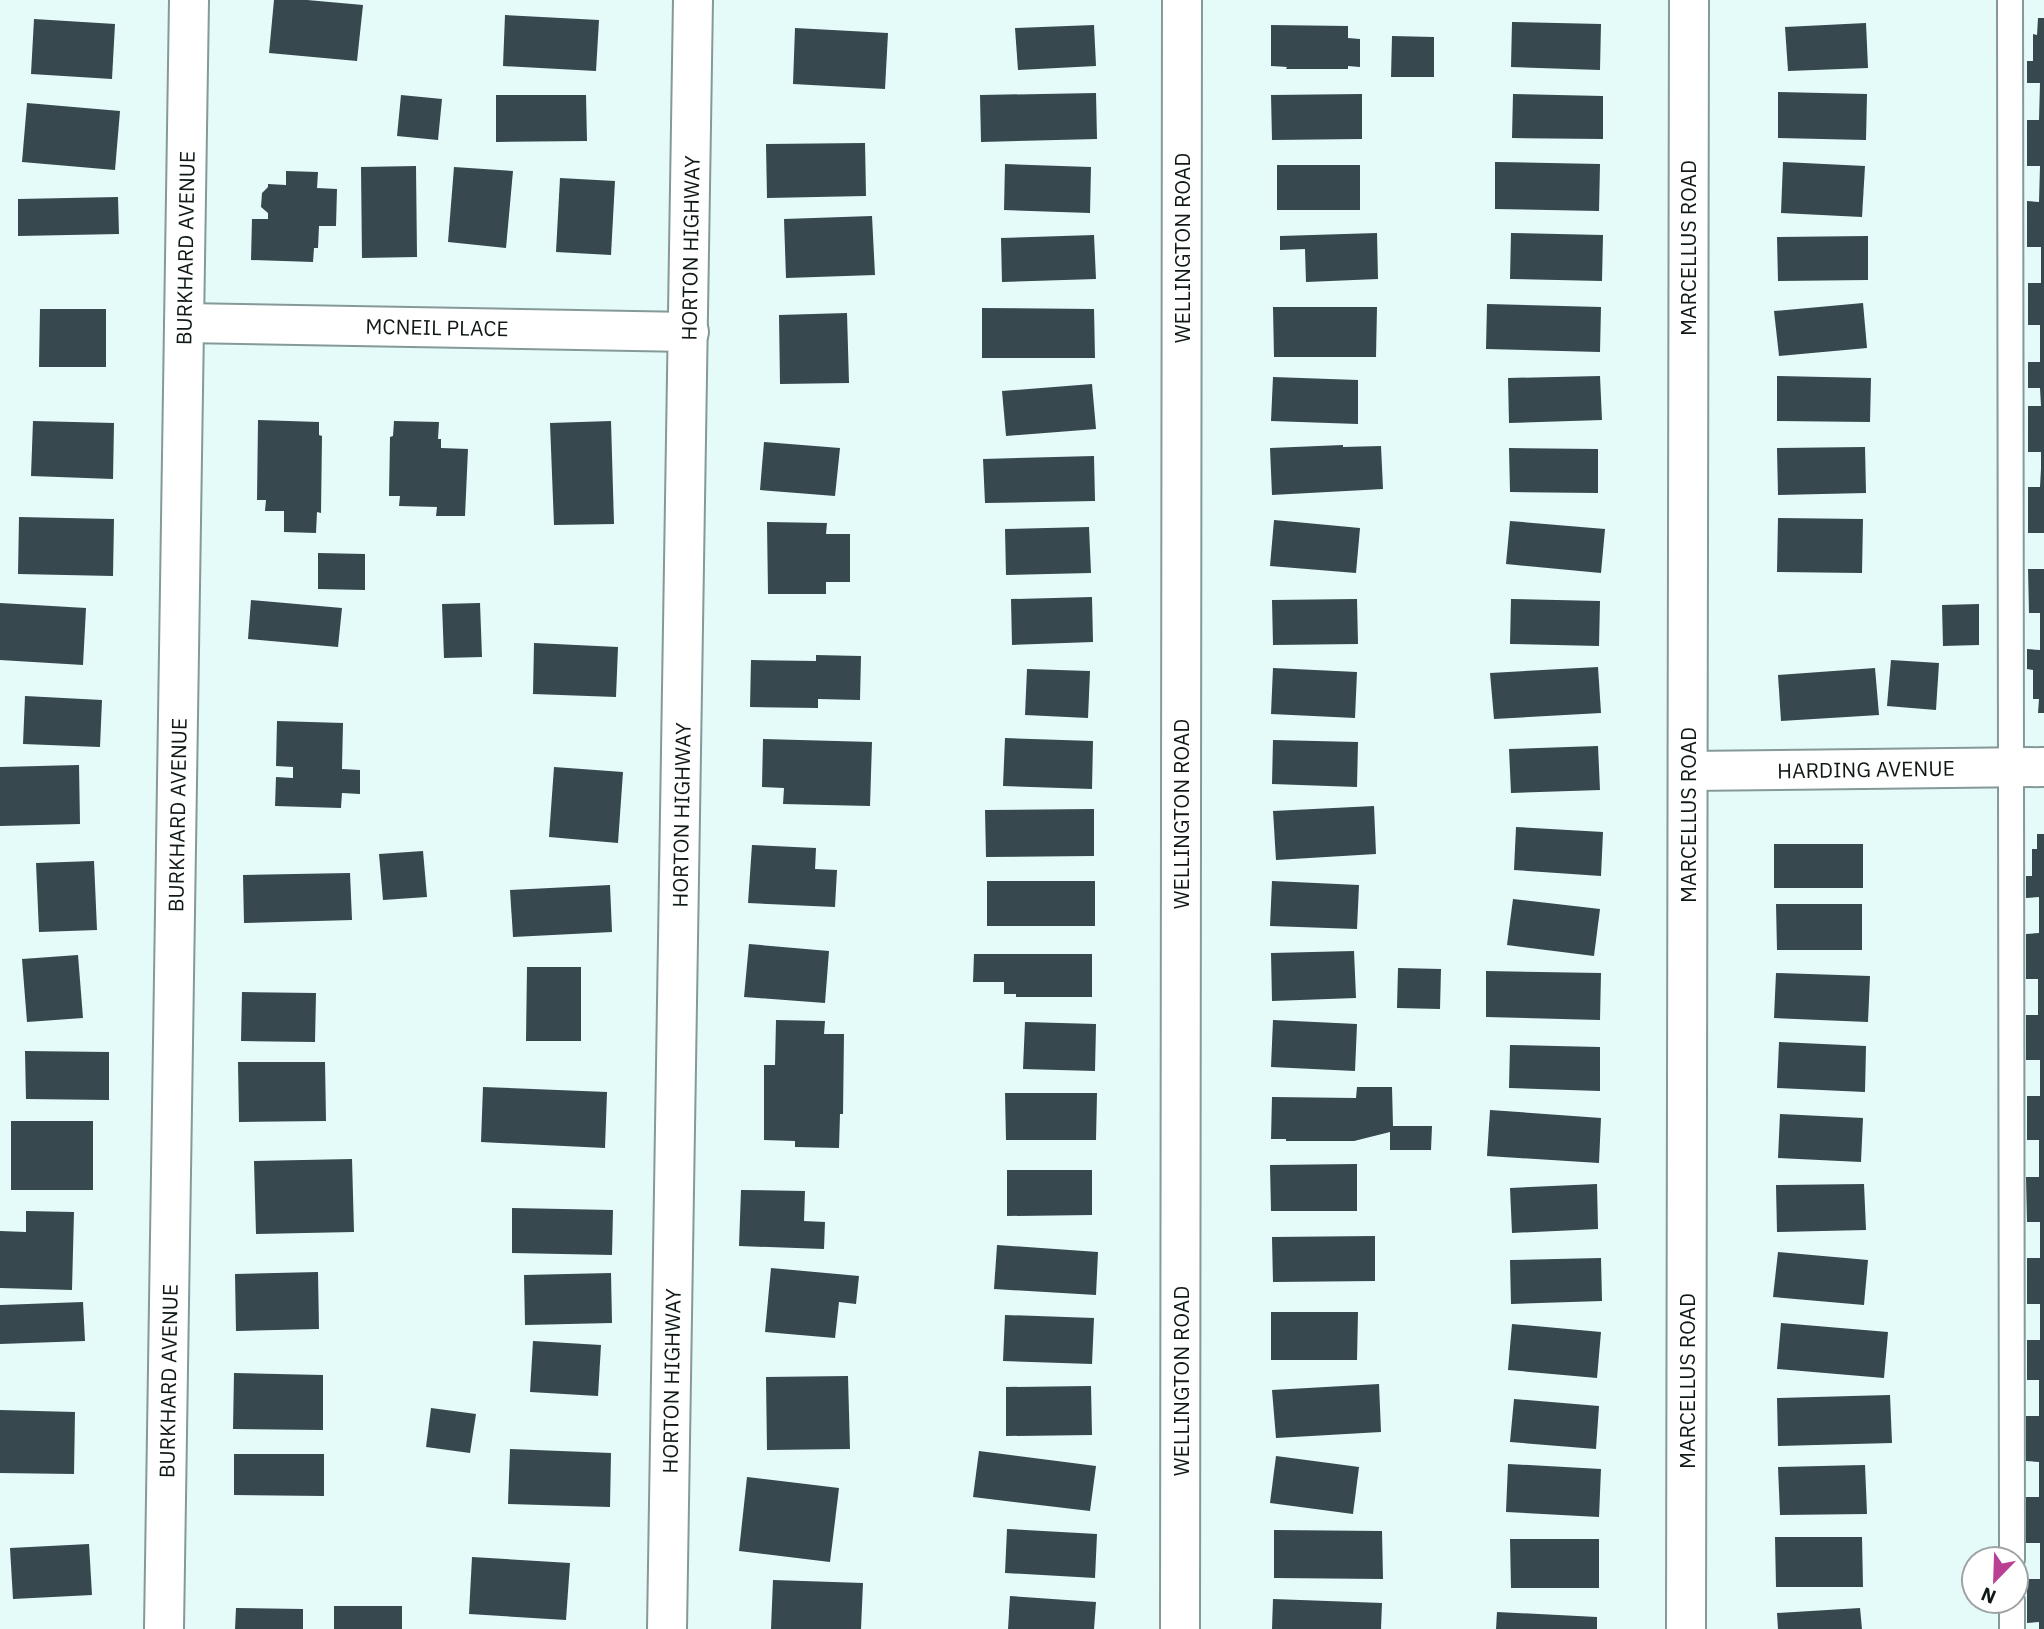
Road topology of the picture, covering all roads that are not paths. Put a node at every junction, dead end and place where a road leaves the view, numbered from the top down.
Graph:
1 (189, 0) edge
2 (693, 0) edge
3 (1182, 0) edge
4 (1689, 0) edge
5 (2010, 0) edge
6 (184, 323) junction
7 (689, 332) junction
8 (2027, 768) edge
9 (1688, 771) junction
10 (2012, 1545) edge
11 (164, 1629) edge
12 (667, 1629) edge
13 (1180, 1629) edge
14 (1686, 1629) edge

1 - 6 street, BURKHARD AVENUE
2 - 7 street, HORTON HIGHWAY
3 - 13 street, WELLINGTON ROAD
4 - 9 street, MARCELLUS ROAD
5 - 8 lane
6 - 7 street, MCNEIL PLACE
6 - 11 street, BURKHARD AVENUE
7 - 12 street, HORTON HIGHWAY
8 - 9 street, HARDING AVENUE
8 - 10 lane
9 - 14 street, MARCELLUS ROAD

